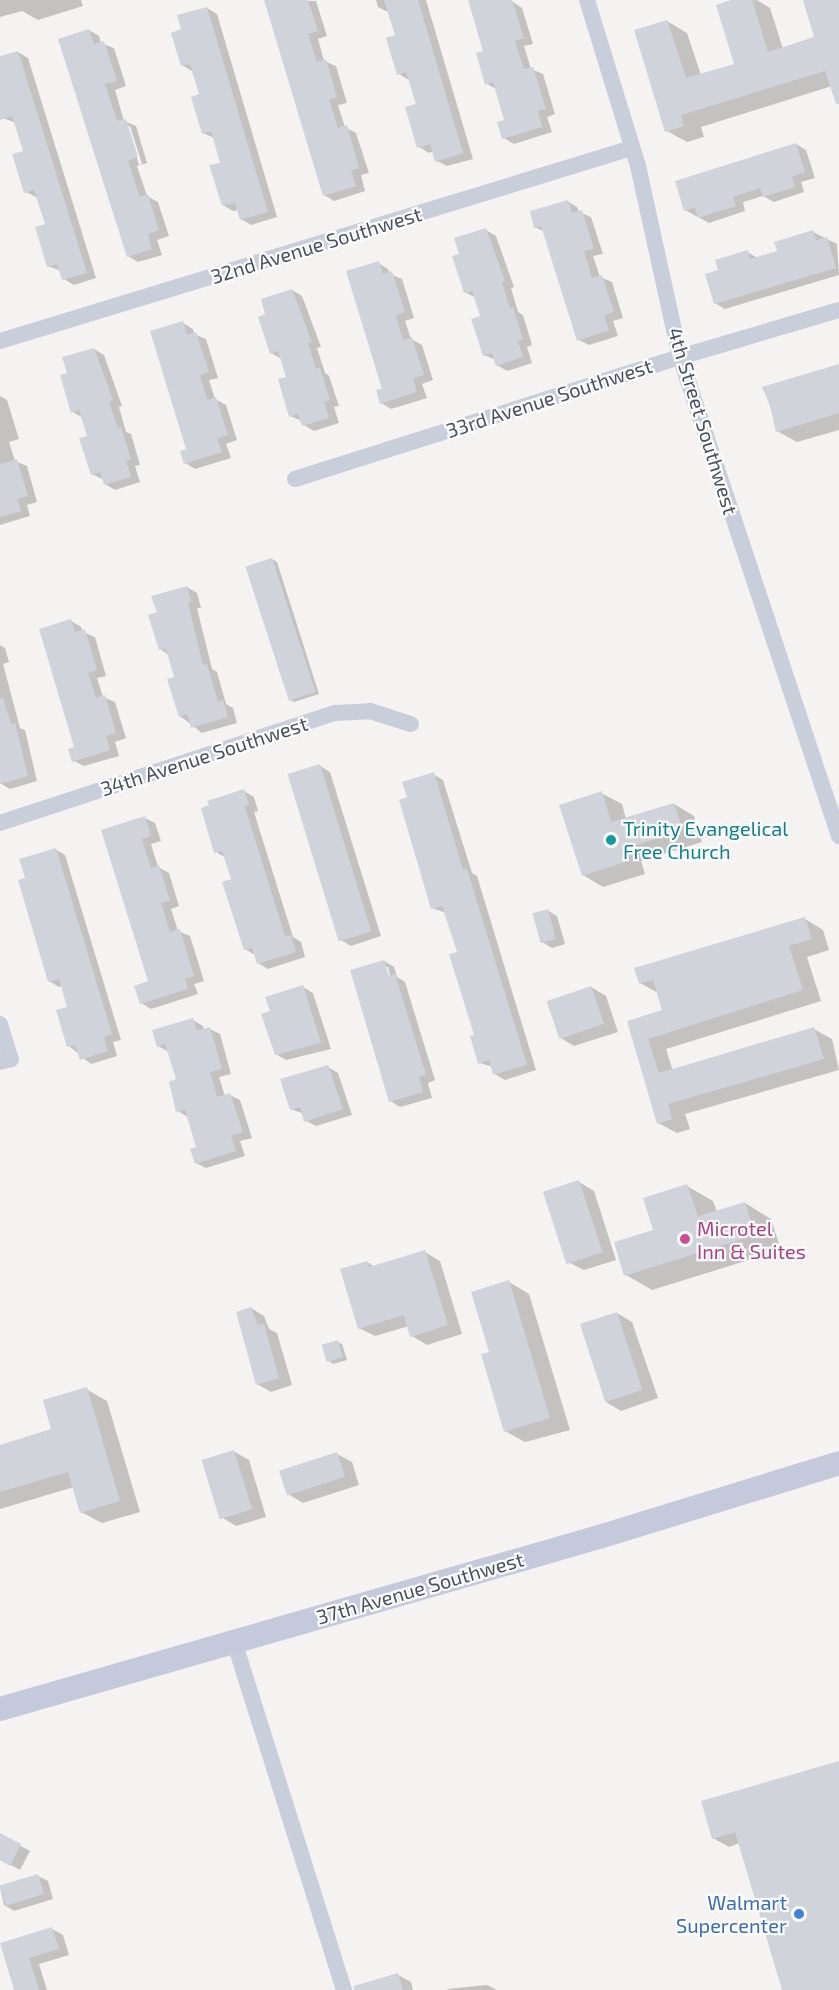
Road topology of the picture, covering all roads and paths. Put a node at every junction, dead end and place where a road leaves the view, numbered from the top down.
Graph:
1 (587, 0) edge
2 (632, 148) junction
3 (839, 310) edge
4 (0, 341) edge
5 (680, 357) junction
6 (295, 479) dead end
7 (411, 724) dead end
8 (0, 823) edge
9 (839, 836) edge
10 (0, 1024) edge
11 (5, 1061) edge
12 (839, 1463) edge
13 (234, 1641) junction
14 (0, 1708) edge
15 (344, 1990) edge

1 - 2 street, 4th Street Southwest
2 - 4 street, 32nd Avenue Southwest
2 - 5 street, 4th Street Southwest
3 - 5 street, 33rd Avenue Southwest
5 - 6 street, 33rd Avenue Southwest
5 - 9 street, 4th Street Southwest
7 - 8 street, 34th Avenue Southwest
10 - 11 street
12 - 13 main road, 37th Avenue Southwest
13 - 14 main road, 37th Avenue Southwest
13 - 15 street

